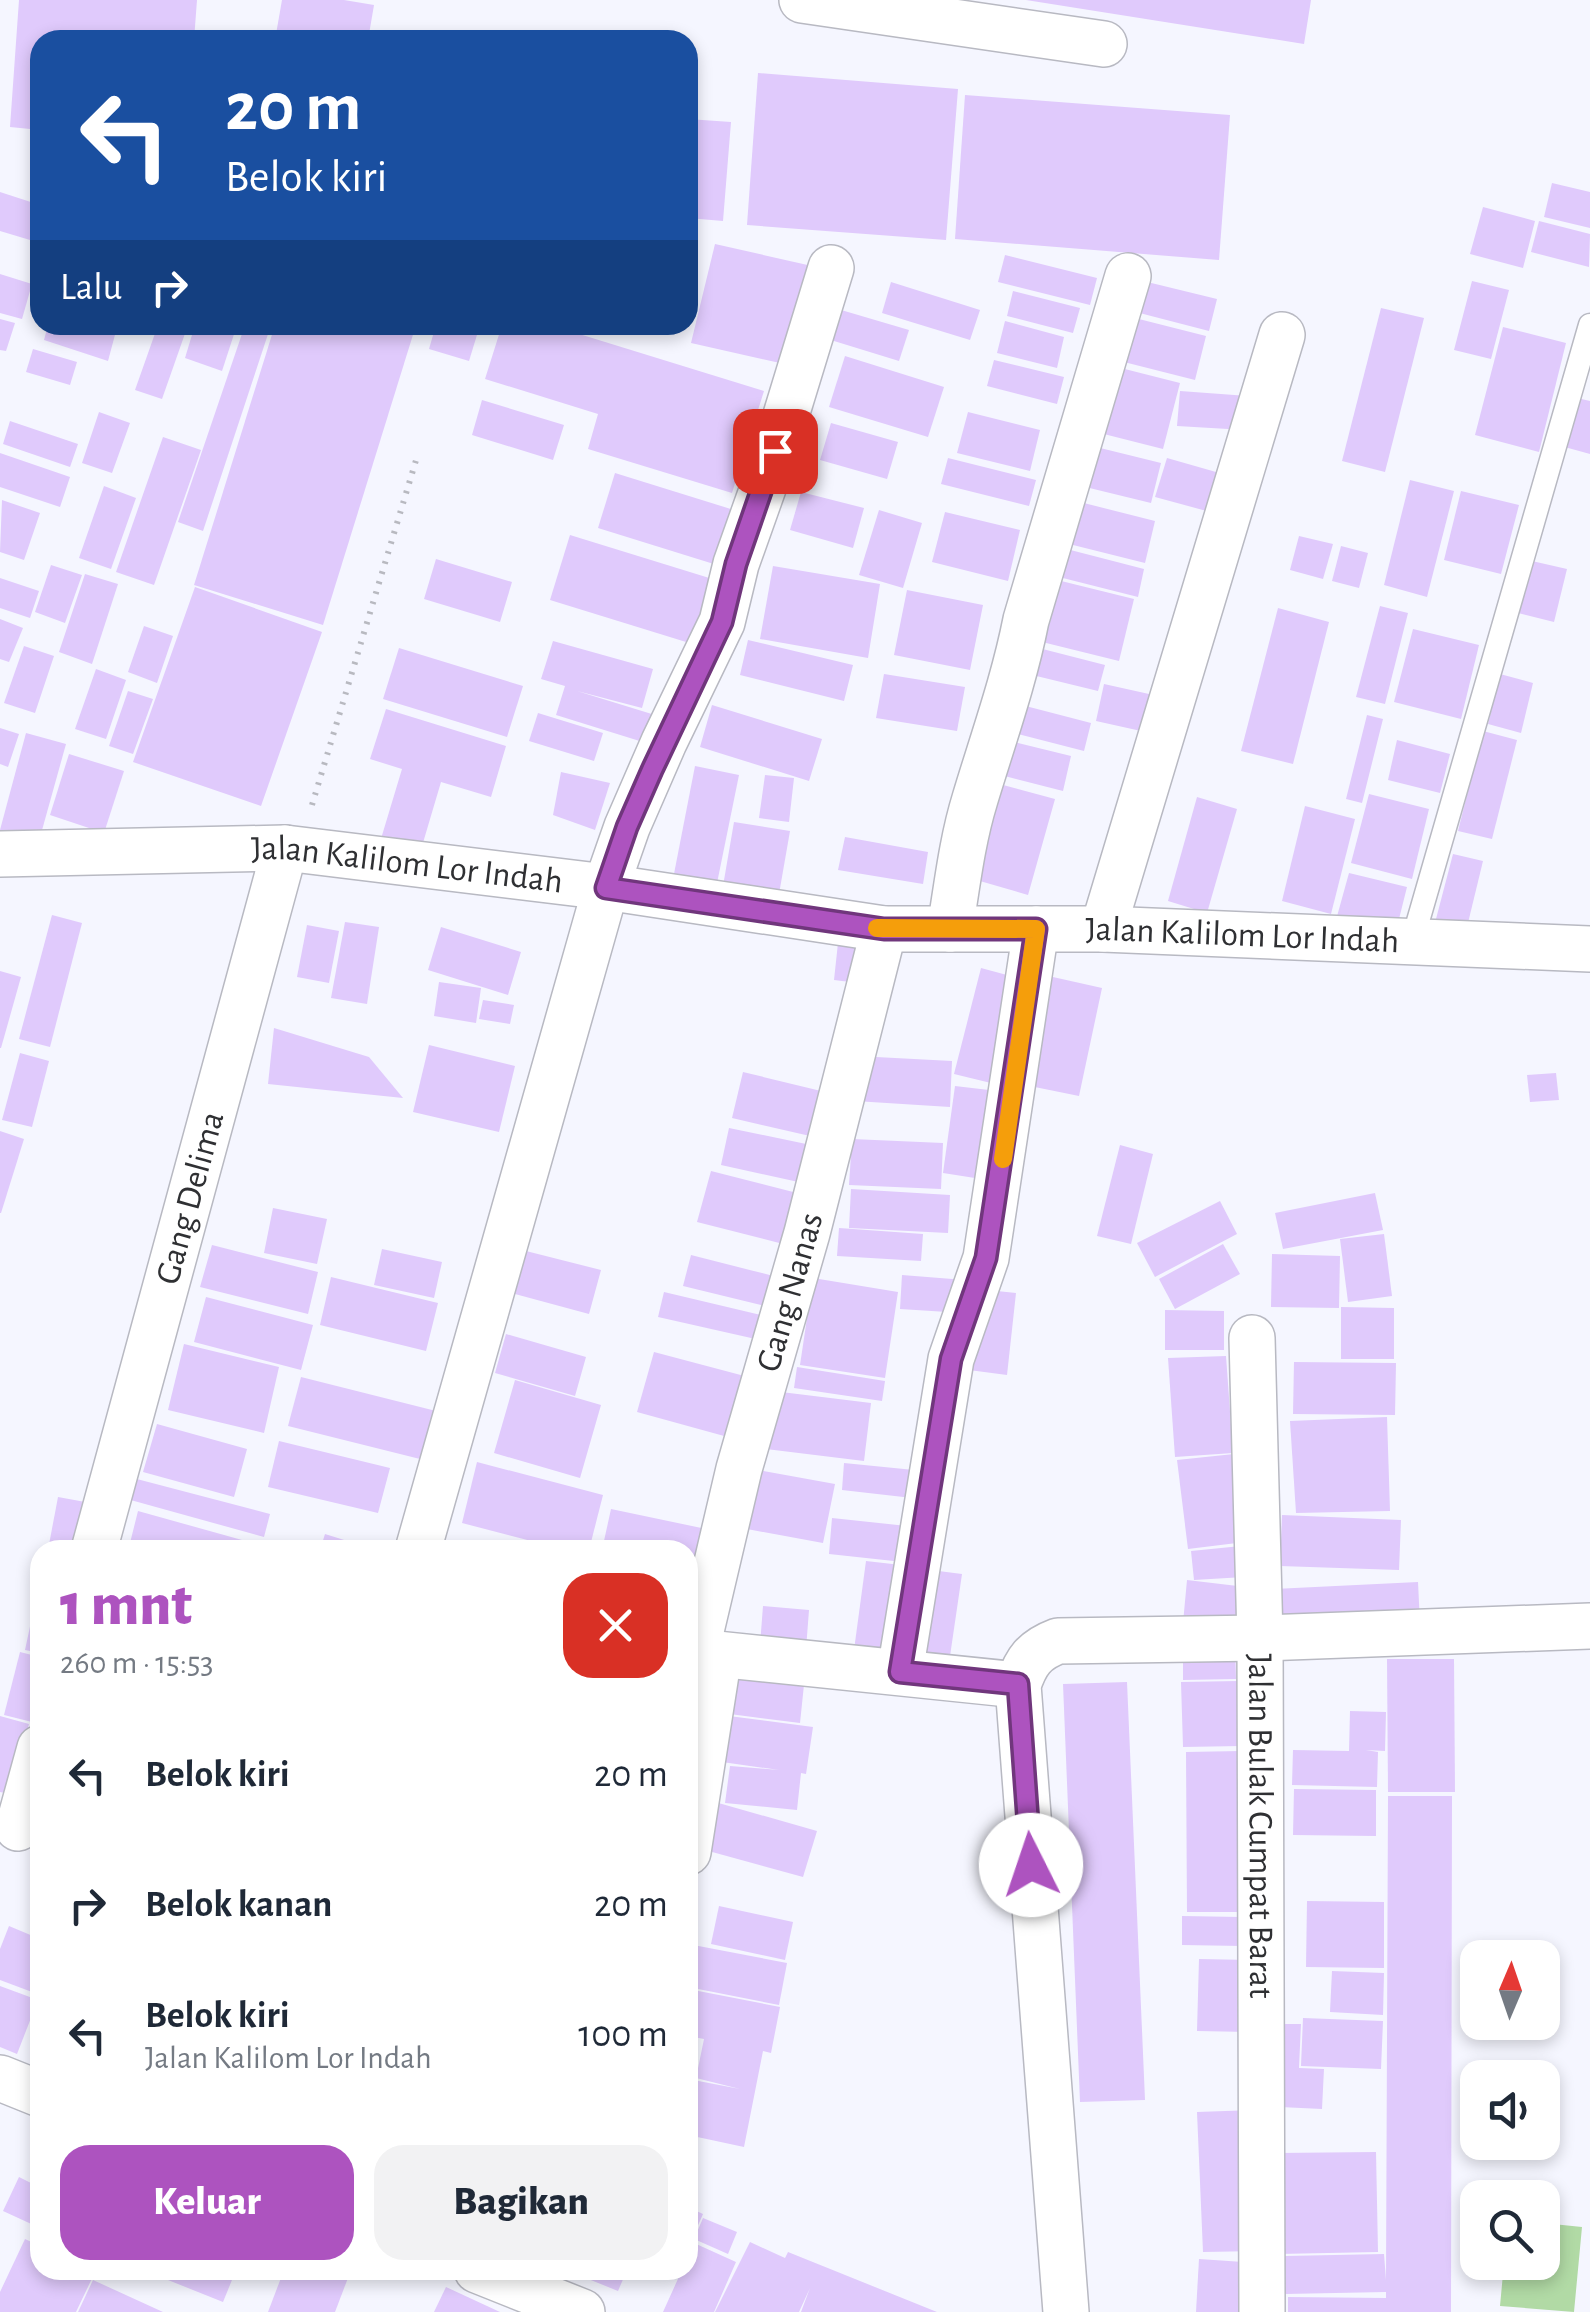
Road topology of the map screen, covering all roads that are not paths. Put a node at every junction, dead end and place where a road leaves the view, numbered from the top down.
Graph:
1 (802, 0) edge
2 (1104, 44) dead end
3 (831, 268) dead end
4 (1128, 276) dead end
5 (1590, 325) edge
6 (1282, 335) dead end
7 (291, 849) junction
8 (0, 854) edge
9 (606, 888) junction
10 (950, 928) junction
11 (884, 929) junction
12 (1036, 929) junction
13 (1103, 929) junction
14 (1412, 942) junction
15 (1590, 949) edge
16 (1252, 1338) dead end
17 (97, 1540) edge
18 (421, 1540) edge
19 (1590, 1626) edge
20 (1260, 1638) junction
21 (701, 1653) edge
22 (900, 1672) junction
23 (1018, 1684) junction
24 (698, 1699) edge
25 (30, 1784) edge
26 (18, 1828) dead end
27 (0, 2078) edge
28 (30, 2090) edge
29 (502, 2280) edge
30 (582, 2312) edge
31 (1066, 2312) edge
32 (1262, 2312) edge

1 - 2 street
3 - 9 street
4 - 10 street
5 - 14 lane
6 - 13 street
7 - 8 street, Jalan Kalilom Lor Indah
7 - 9 street, Jalan Kalilom Lor Indah
7 - 17 street, Gang Delima
9 - 11 street, Jalan Kalilom Lor Indah
9 - 18 street
10 - 11 street, Jalan Kalilom Lor Indah
10 - 12 street, Jalan Kalilom Lor Indah
11 - 21 street, Gang Nanas
12 - 13 street, Jalan Kalilom Lor Indah
12 - 22 street
13 - 14 street, Jalan Kalilom Lor Indah
14 - 15 street, Jalan Kalilom Lor Indah
16 - 20 street, Jalan Bulak Cumpat Barat
19 - 20 street
20 - 23 street
20 - 32 street, Jalan Bulak Cumpat Barat
21 - 22 street
21 - 24 street, Gang Nanas
22 - 23 street
23 - 31 street
25 - 26 street
27 - 28 street
29 - 30 street

